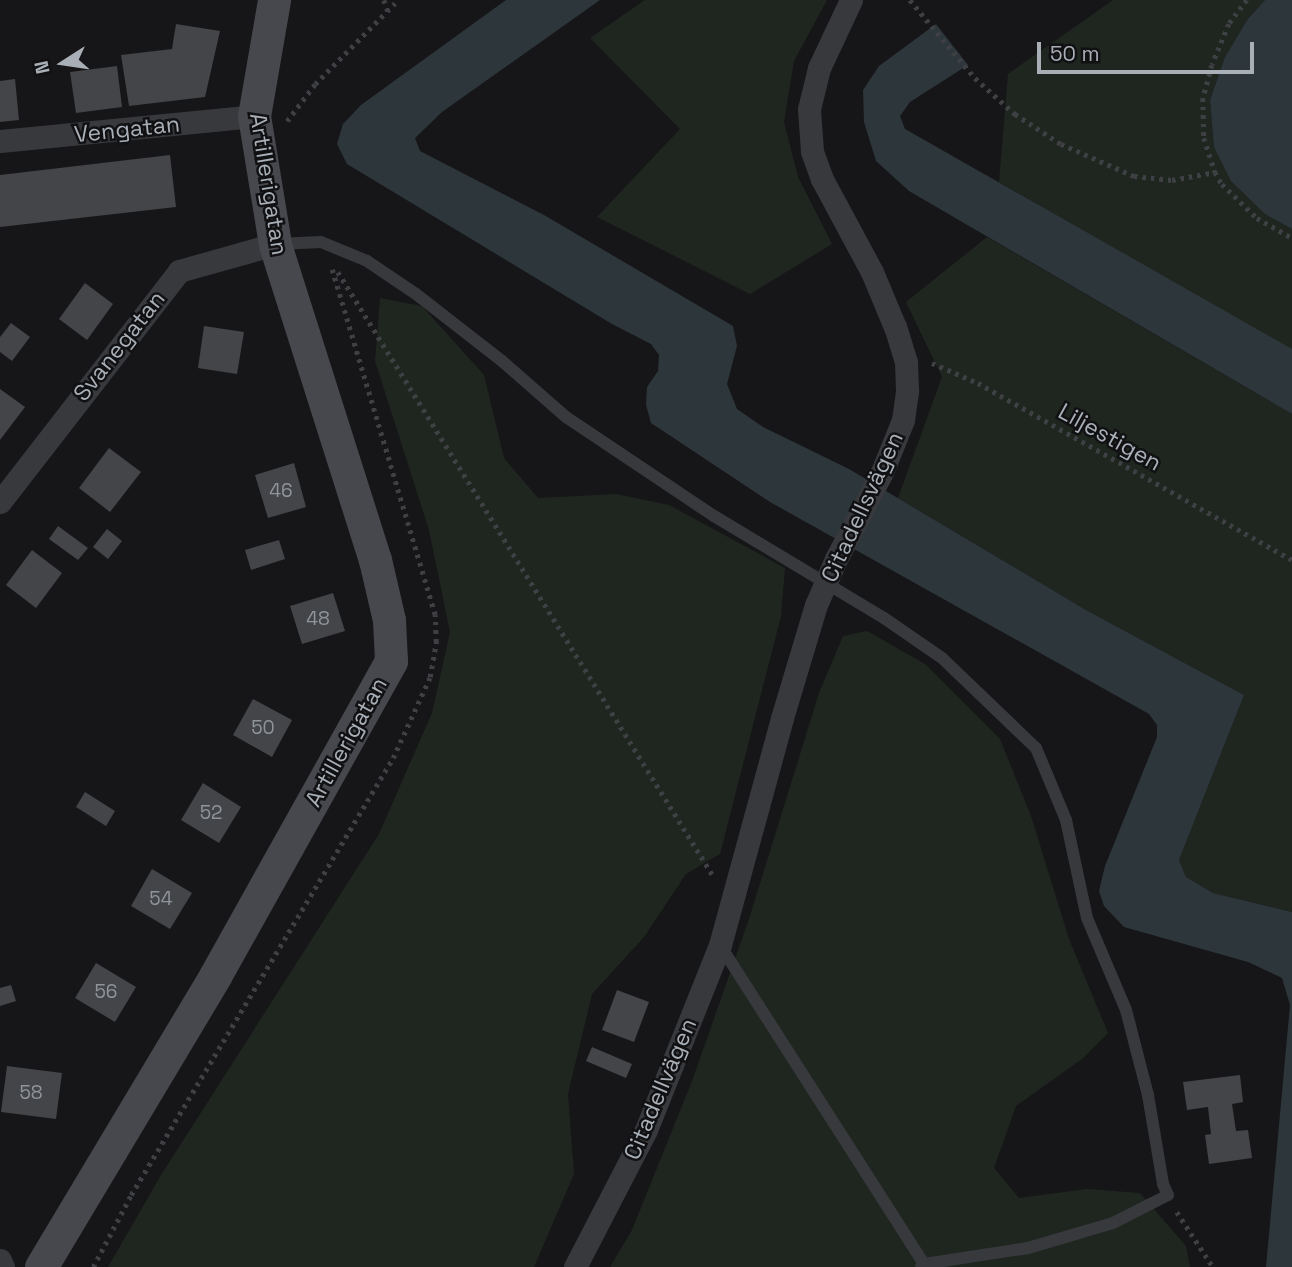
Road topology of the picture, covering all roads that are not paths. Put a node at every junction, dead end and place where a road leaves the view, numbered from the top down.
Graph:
1 (274, 0) edge
2 (851, 0) edge
3 (269, 121) junction
4 (0, 141) edge
5 (275, 244) junction
6 (0, 502) edge
7 (825, 583) junction
8 (731, 904) joint
9 (720, 945) junction
10 (0, 1260) edge
11 (923, 1265) edge
12 (3, 1267) edge
13 (41, 1267) edge
14 (575, 1267) edge

1 - 3 street, Artillerigatan
2 - 7 street, Citadellsvägen
3 - 4 street, Vengatan
3 - 5 street, Artillerigatan
5 - 6 street, Svanegatan
5 - 7 lane
5 - 13 street, Artillerigatan
7 - 8 street, Citadellsvägen
7 - 11 lane
8 - 9 street, Citadellvägen
9 - 11 lane
9 - 14 street, Citadellvägen
10 - 12 street

